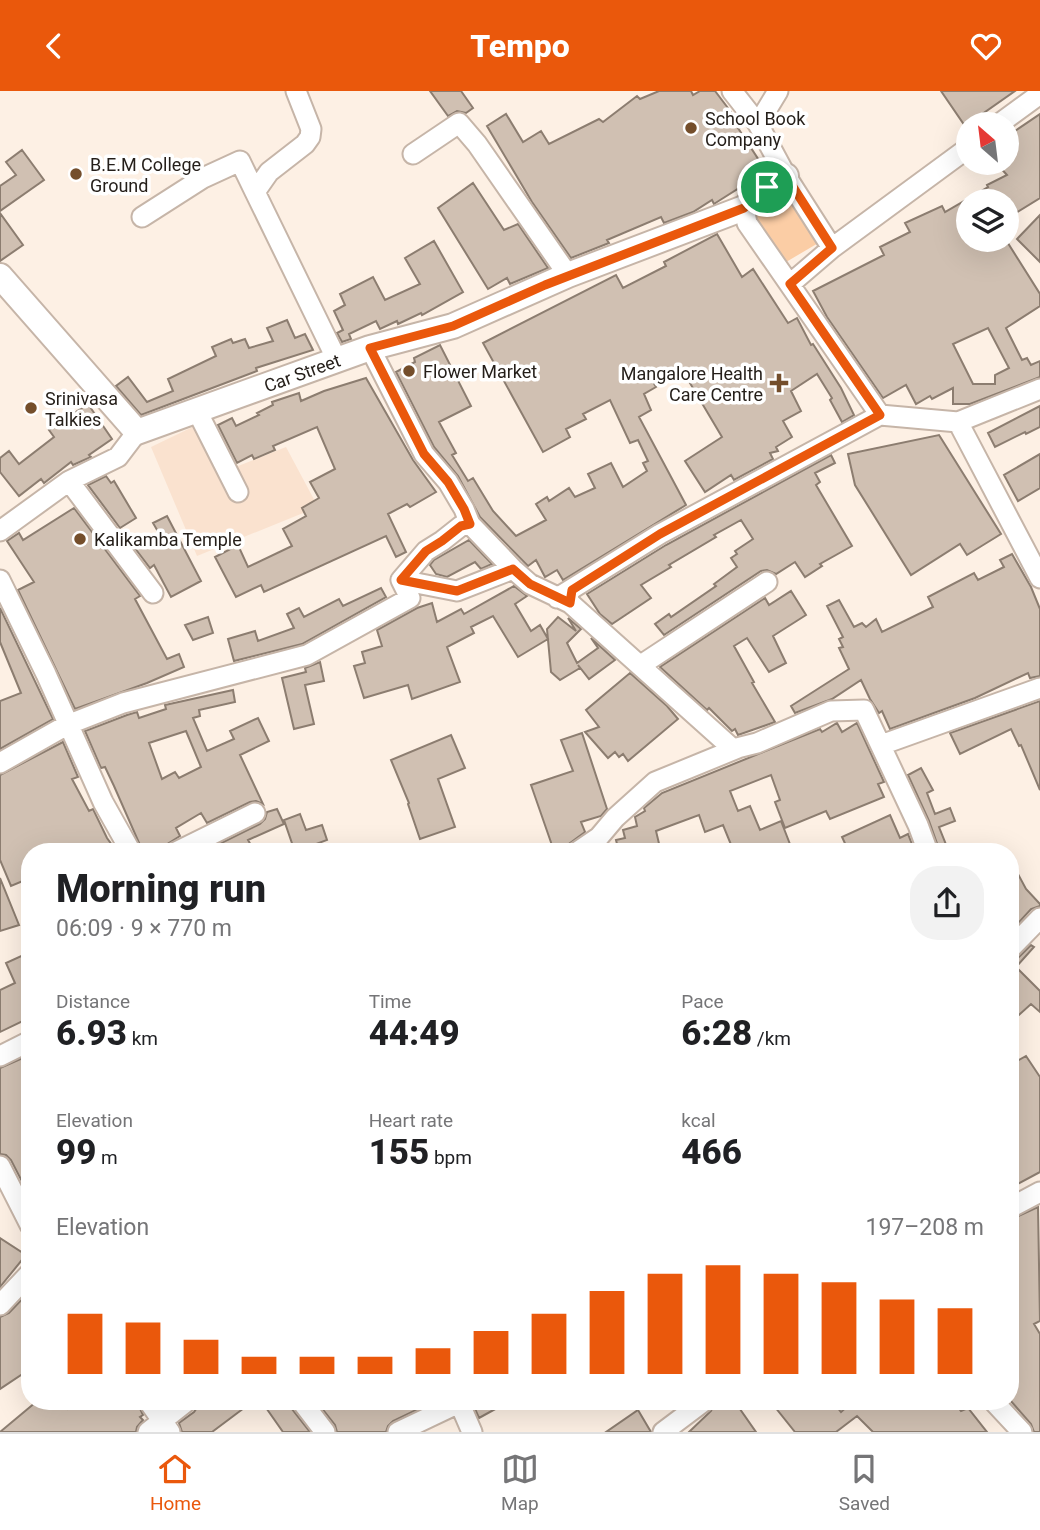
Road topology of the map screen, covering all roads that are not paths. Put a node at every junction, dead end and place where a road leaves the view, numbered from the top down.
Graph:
1 (296, 91) edge
2 (732, 91) edge
3 (778, 91) edge
4 (1040, 94) edge
5 (1015, 112) edge
6 (758, 124) junction
7 (413, 154) dead end
8 (956, 157) edge
9 (786, 176) junction
10 (255, 192) junction
11 (744, 208) junction
12 (142, 217) dead end
13 (832, 248) junction
14 (0, 275) edge
15 (568, 275) junction
16 (790, 284) junction
17 (370, 348) junction
18 (337, 360) junction
19 (1040, 389) edge
20 (197, 411) junction
21 (880, 415) junction
22 (958, 422) junction
23 (137, 432) junction
24 (69, 481) junction
25 (238, 492) dead end
26 (470, 524) junction
27 (0, 531) edge
28 (513, 569) junction
29 (1040, 578) edge
30 (0, 580) edge
31 (401, 580) junction
32 (767, 582) dead end
33 (153, 593) dead end
34 (566, 597) junction
35 (641, 665) junction
36 (1040, 688) edge
37 (67, 725) junction
38 (881, 745) junction
39 (738, 748) junction
40 (0, 763) edge
41 (255, 813) dead end
42 (126, 843) edge
43 (194, 843) edge
44 (590, 843) edge
45 (925, 843) edge
46 (1040, 918) edge
47 (1019, 940) edge
48 (21, 1046) edge
49 (0, 1056) edge
50 (0, 1166) edge
51 (1039, 1194) edge
52 (1019, 1203) edge
53 (21, 1205) edge
54 (21, 1283) edge
55 (0, 1305) edge
56 (152, 1410) edge
57 (178, 1410) edge
58 (308, 1410) edge
59 (443, 1410) edge
60 (462, 1410) edge
61 (692, 1410) edge
62 (1001, 1410) edge
63 (160, 1428) edge
64 (325, 1432) edge
65 (398, 1432) edge
66 (471, 1432) edge
67 (663, 1432) edge
68 (1022, 1432) edge

1 - 10 street
2 - 6 street
3 - 6 street
4 - 5 street
6 - 9 street
7 - 15 street
8 - 13 street
9 - 11 main road
9 - 13 street
10 - 12 street
10 - 18 street
11 - 15 main road, Car Street
11 - 16 street
13 - 16 street
14 - 23 main road
15 - 17 main road, Car Street
16 - 21 street
17 - 18 main road, Car Street
17 - 26 street
18 - 20 main road, Car Street
19 - 22 street
20 - 23 main road, Car Street
20 - 25 street
21 - 22 street
21 - 34 street
22 - 29 street
23 - 24 street
24 - 27 street
24 - 33 street
26 - 28 street
26 - 31 street
28 - 31 street
28 - 34 street
30 - 37 street
31 - 37 street
32 - 35 street
34 - 35 street
35 - 39 street
36 - 38 street
37 - 40 street
37 - 42 street
38 - 39 street
38 - 45 street
39 - 44 street
41 - 43 street
46 - 47 street
48 - 49 street
50 - 53 street
51 - 52 street
54 - 55 street
56 - 63 street
57 - 63 street
58 - 64 street
59 - 65 street
60 - 66 street
61 - 67 street
62 - 68 street

